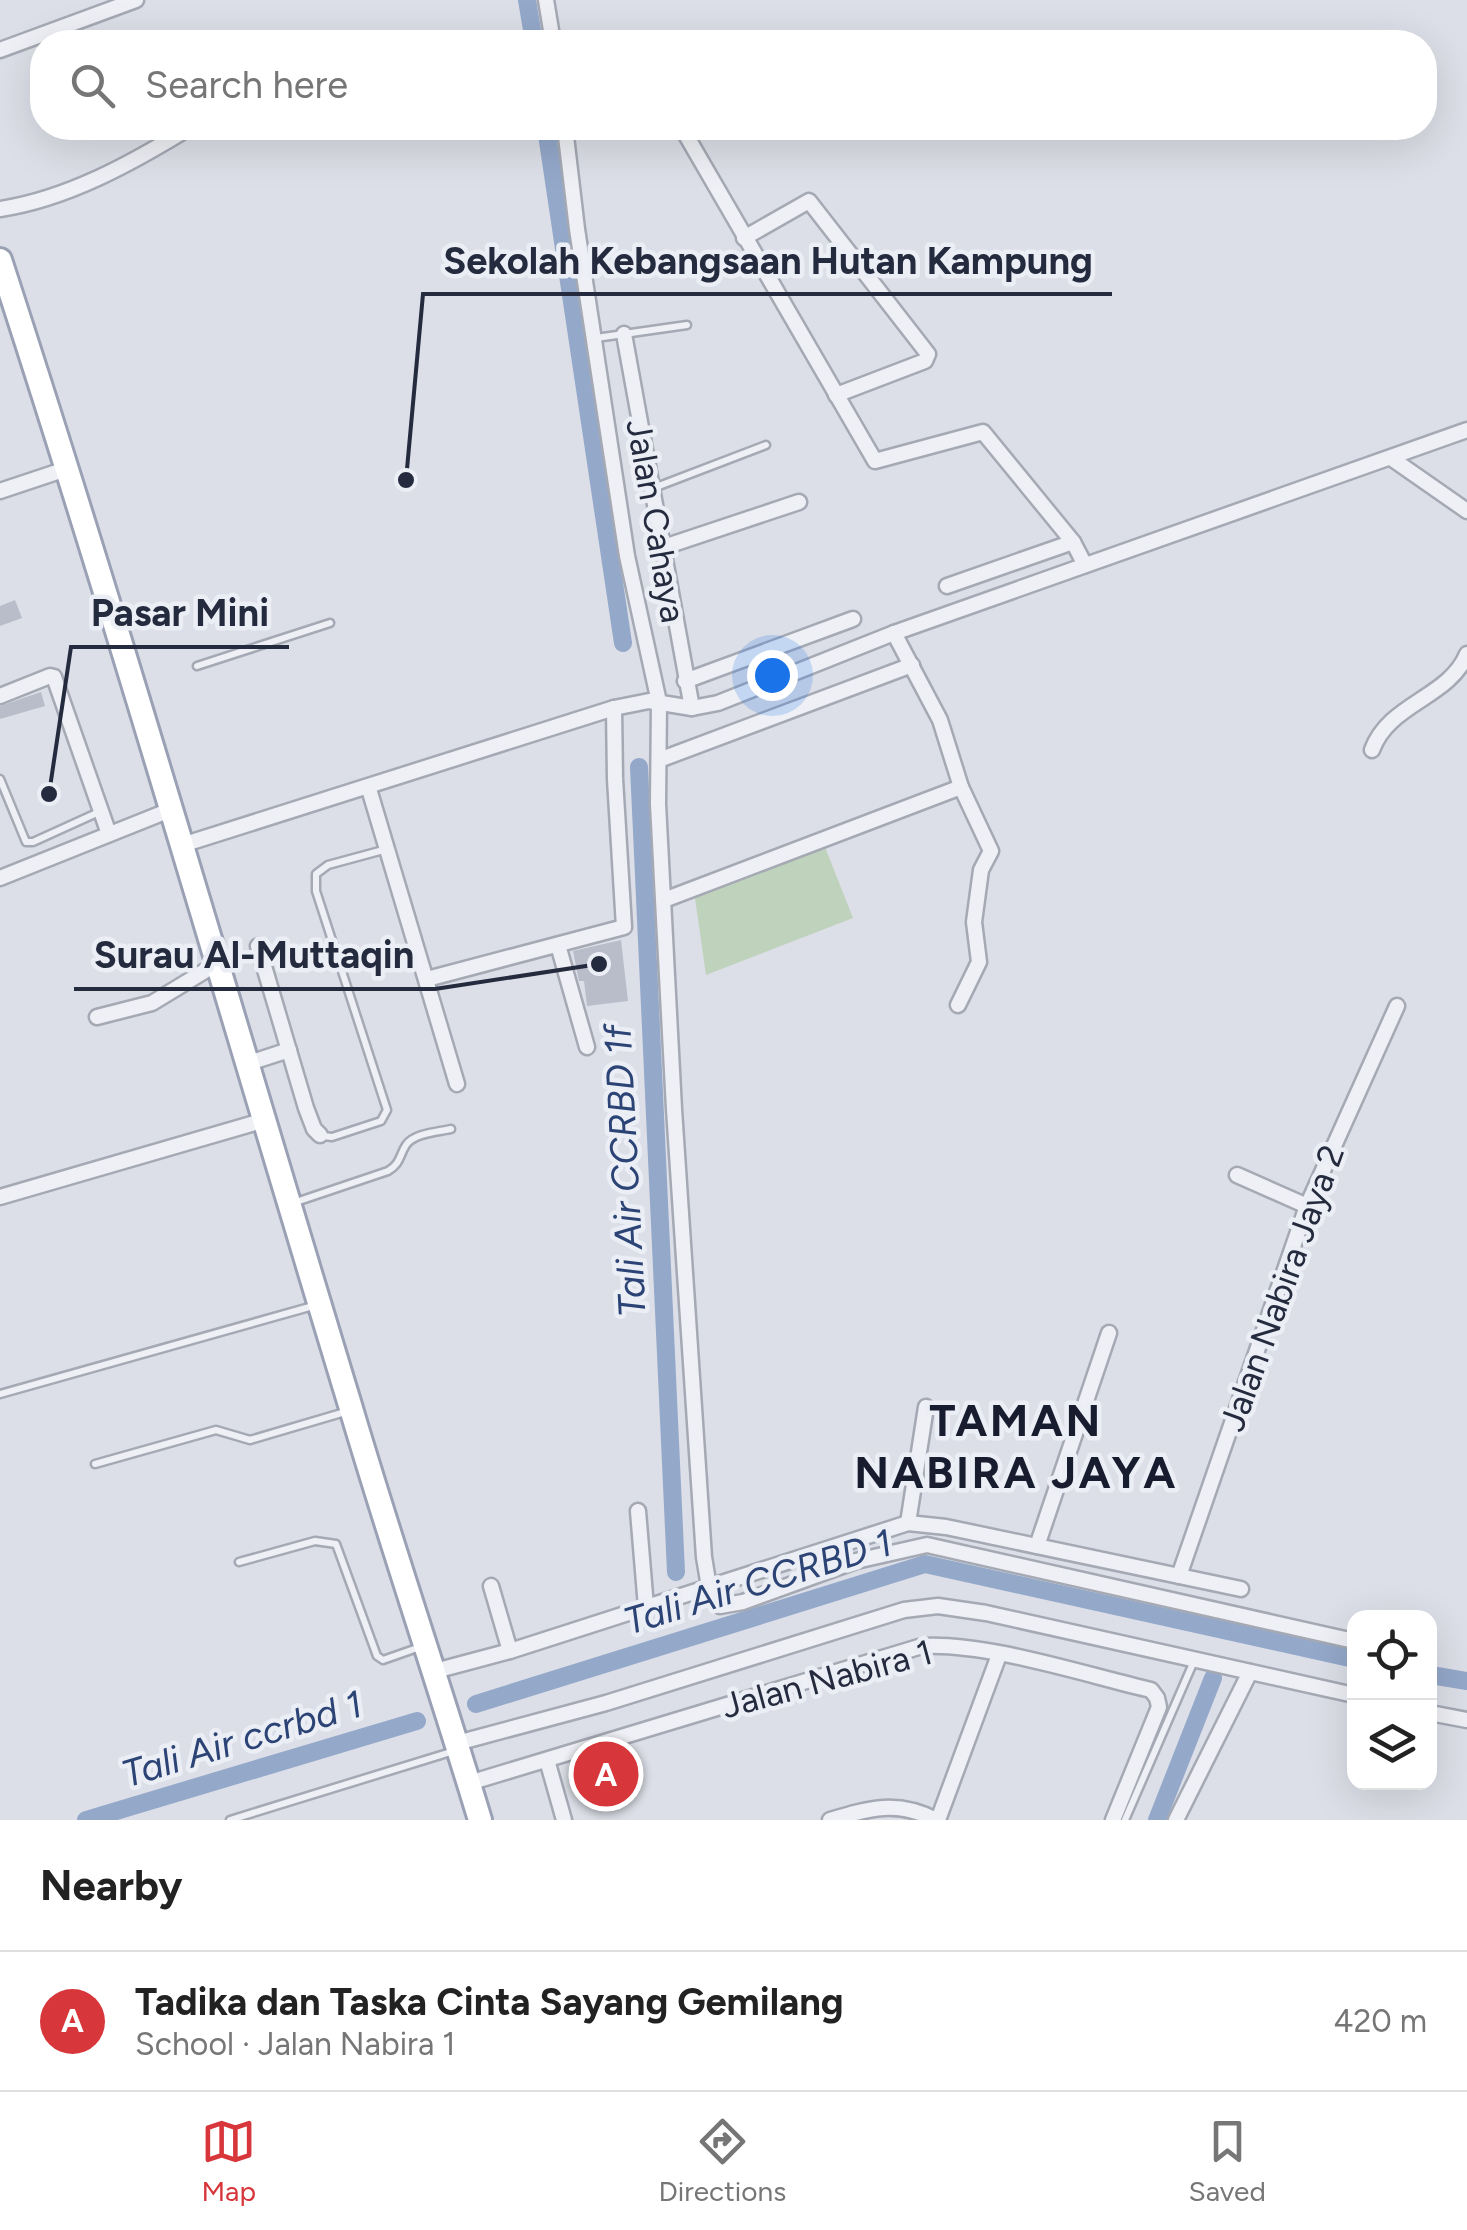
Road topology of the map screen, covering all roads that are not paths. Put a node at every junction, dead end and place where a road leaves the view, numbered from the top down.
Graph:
1 (136, 0) edge
2 (546, 0) edge
3 (54, 30) edge
4 (551, 30) edge
5 (30, 39) edge
6 (0, 50) edge
7 (166, 140) edge
8 (566, 140) edge
9 (689, 140) edge
10 (0, 209) edge
11 (744, 238) junction
12 (0, 260) edge
13 (5, 295) edge
14 (688, 325) dead end
15 (624, 334) junction
16 (596, 338) junction
17 (836, 395) junction
18 (1467, 430) edge
19 (766, 446) dead end
20 (1391, 458) junction
21 (66, 469) junction
22 (650, 489) junction
23 (0, 491) edge
24 (799, 502) dead end
25 (1467, 511) edge
26 (1073, 542) junction
27 (660, 548) junction
28 (1084, 566) junction
29 (947, 586) dead end
30 (853, 619) dead end
31 (330, 623) dead end
32 (894, 633) junction
33 (1467, 654) edge
34 (912, 665) junction
35 (197, 666) dead end
36 (685, 681) junction
37 (0, 696) edge
38 (659, 702) junction
39 (614, 708) junction
40 (692, 708) junction
41 (1372, 750) dead end
42 (659, 760) junction
43 (0, 779) edge
44 (962, 787) junction
45 (369, 788) junction
46 (2, 791) edge
47 (170, 810) junction
48 (100, 811) junction
49 (108, 834) junction
50 (182, 845) junction
51 (388, 848) junction
52 (0, 878) edge
53 (664, 900) junction
54 (558, 945) junction
55 (258, 946) dead end
56 (218, 963) junction
57 (426, 979) junction
58 (958, 1005) dead end
59 (1397, 1006) dead end
60 (98, 1016) dead end
61 (587, 1047) dead end
62 (289, 1050) junction
63 (249, 1063) junction
64 (457, 1084) dead end
65 (265, 1120) junction
66 (451, 1129) dead end
67 (320, 1134) joint
68 (1237, 1175) dead end
69 (0, 1197) edge
70 (290, 1204) junction
71 (1307, 1206) junction
72 (320, 1304) junction
73 (1109, 1334) dead end
74 (0, 1394) edge
75 (926, 1406) dead end
76 (351, 1410) junction
77 (94, 1464) dead end
78 (638, 1511) dead end
79 (908, 1523) junction
80 (1037, 1546) junction
81 (239, 1562) dead end
82 (1179, 1576) junction
83 (491, 1586) dead end
84 (708, 1586) junction
85 (1241, 1590) dead end
86 (646, 1607) junction
87 (1347, 1639) edge
88 (426, 1644) junction
89 (510, 1651) junction
90 (1000, 1655) junction
91 (1194, 1661) junction
92 (1250, 1672) junction
93 (438, 1678) junction
94 (1347, 1693) edge
95 (1437, 1714) edge
96 (1467, 1720) edge
97 (456, 1738) junction
98 (547, 1760) junction
99 (469, 1784) junction
100 (230, 1820) edge
101 (480, 1820) edge
102 (564, 1820) edge
103 (830, 1820) edge
104 (937, 1820) edge
105 (1113, 1820) edge
106 (1125, 1820) edge
107 (1176, 1820) edge

1 - 3 street
2 - 4 street
5 - 6 street
7 - 10 street
8 - 16 street
9 - 11 street
11 - 17 street
11 - 17 street
12 - 13 main road
13 - 21 main road
14 - 15 lane
15 - 16 lane
15 - 22 street, Jalan Cahaya
16 - 38 street
17 - 26 street
18 - 20 street
19 - 22 lane
20 - 25 street
20 - 28 street
21 - 23 street
21 - 47 main road
22 - 27 street, Jalan Cahaya
24 - 27 street
26 - 28 street
26 - 29 street
27 - 36 street, Jalan Cahaya
28 - 32 street
30 - 36 street
31 - 35 lane
32 - 34 street
32 - 40 street
33 - 41 street
34 - 42 street
34 - 44 street
36 - 40 street, Jalan Cahaya
37 - 48 street
38 - 39 street
38 - 40 street
38 - 42 street
39 - 45 street
39 - 54 street
42 - 53 street
43 - 46 lane
44 - 53 street
44 - 58 street
45 - 50 street
45 - 51 street
46 - 48 lane
47 - 49 street
47 - 50 main road
48 - 49 street
49 - 52 street
50 - 56 main road
51 - 57 street
51 - 67 lane
53 - 84 street
54 - 57 street
54 - 61 street
55 - 62 street
56 - 60 street
56 - 63 main road
57 - 64 street
59 - 71 street, Jalan Nabira Jaya 2
62 - 63 street
62 - 67 street
63 - 65 main road
65 - 69 street
65 - 70 main road
66 - 70 lane
68 - 71 street
70 - 72 main road
71 - 82 street, Jalan Nabira Jaya 2
72 - 74 lane
72 - 76 main road
73 - 80 street
75 - 79 street
76 - 77 lane
76 - 88 main road
78 - 86 street
79 - 80 street
79 - 84 street
80 - 82 street
81 - 88 lane
82 - 85 street
83 - 89 street
84 - 86 street
84 - 87 street
86 - 89 street
88 - 93 main road
89 - 93 street
90 - 98 street, Jalan Nabira 1
90 - 104 street
90 - 105 street, Jalan Nabira 1
91 - 92 street
91 - 97 street
91 - 106 lane
92 - 94 street
92 - 107 street
93 - 97 main road
95 - 96 street
97 - 99 main road
97 - 100 lane
98 - 99 street, Jalan Nabira 1
98 - 102 street
99 - 101 main road
103 - 104 street

